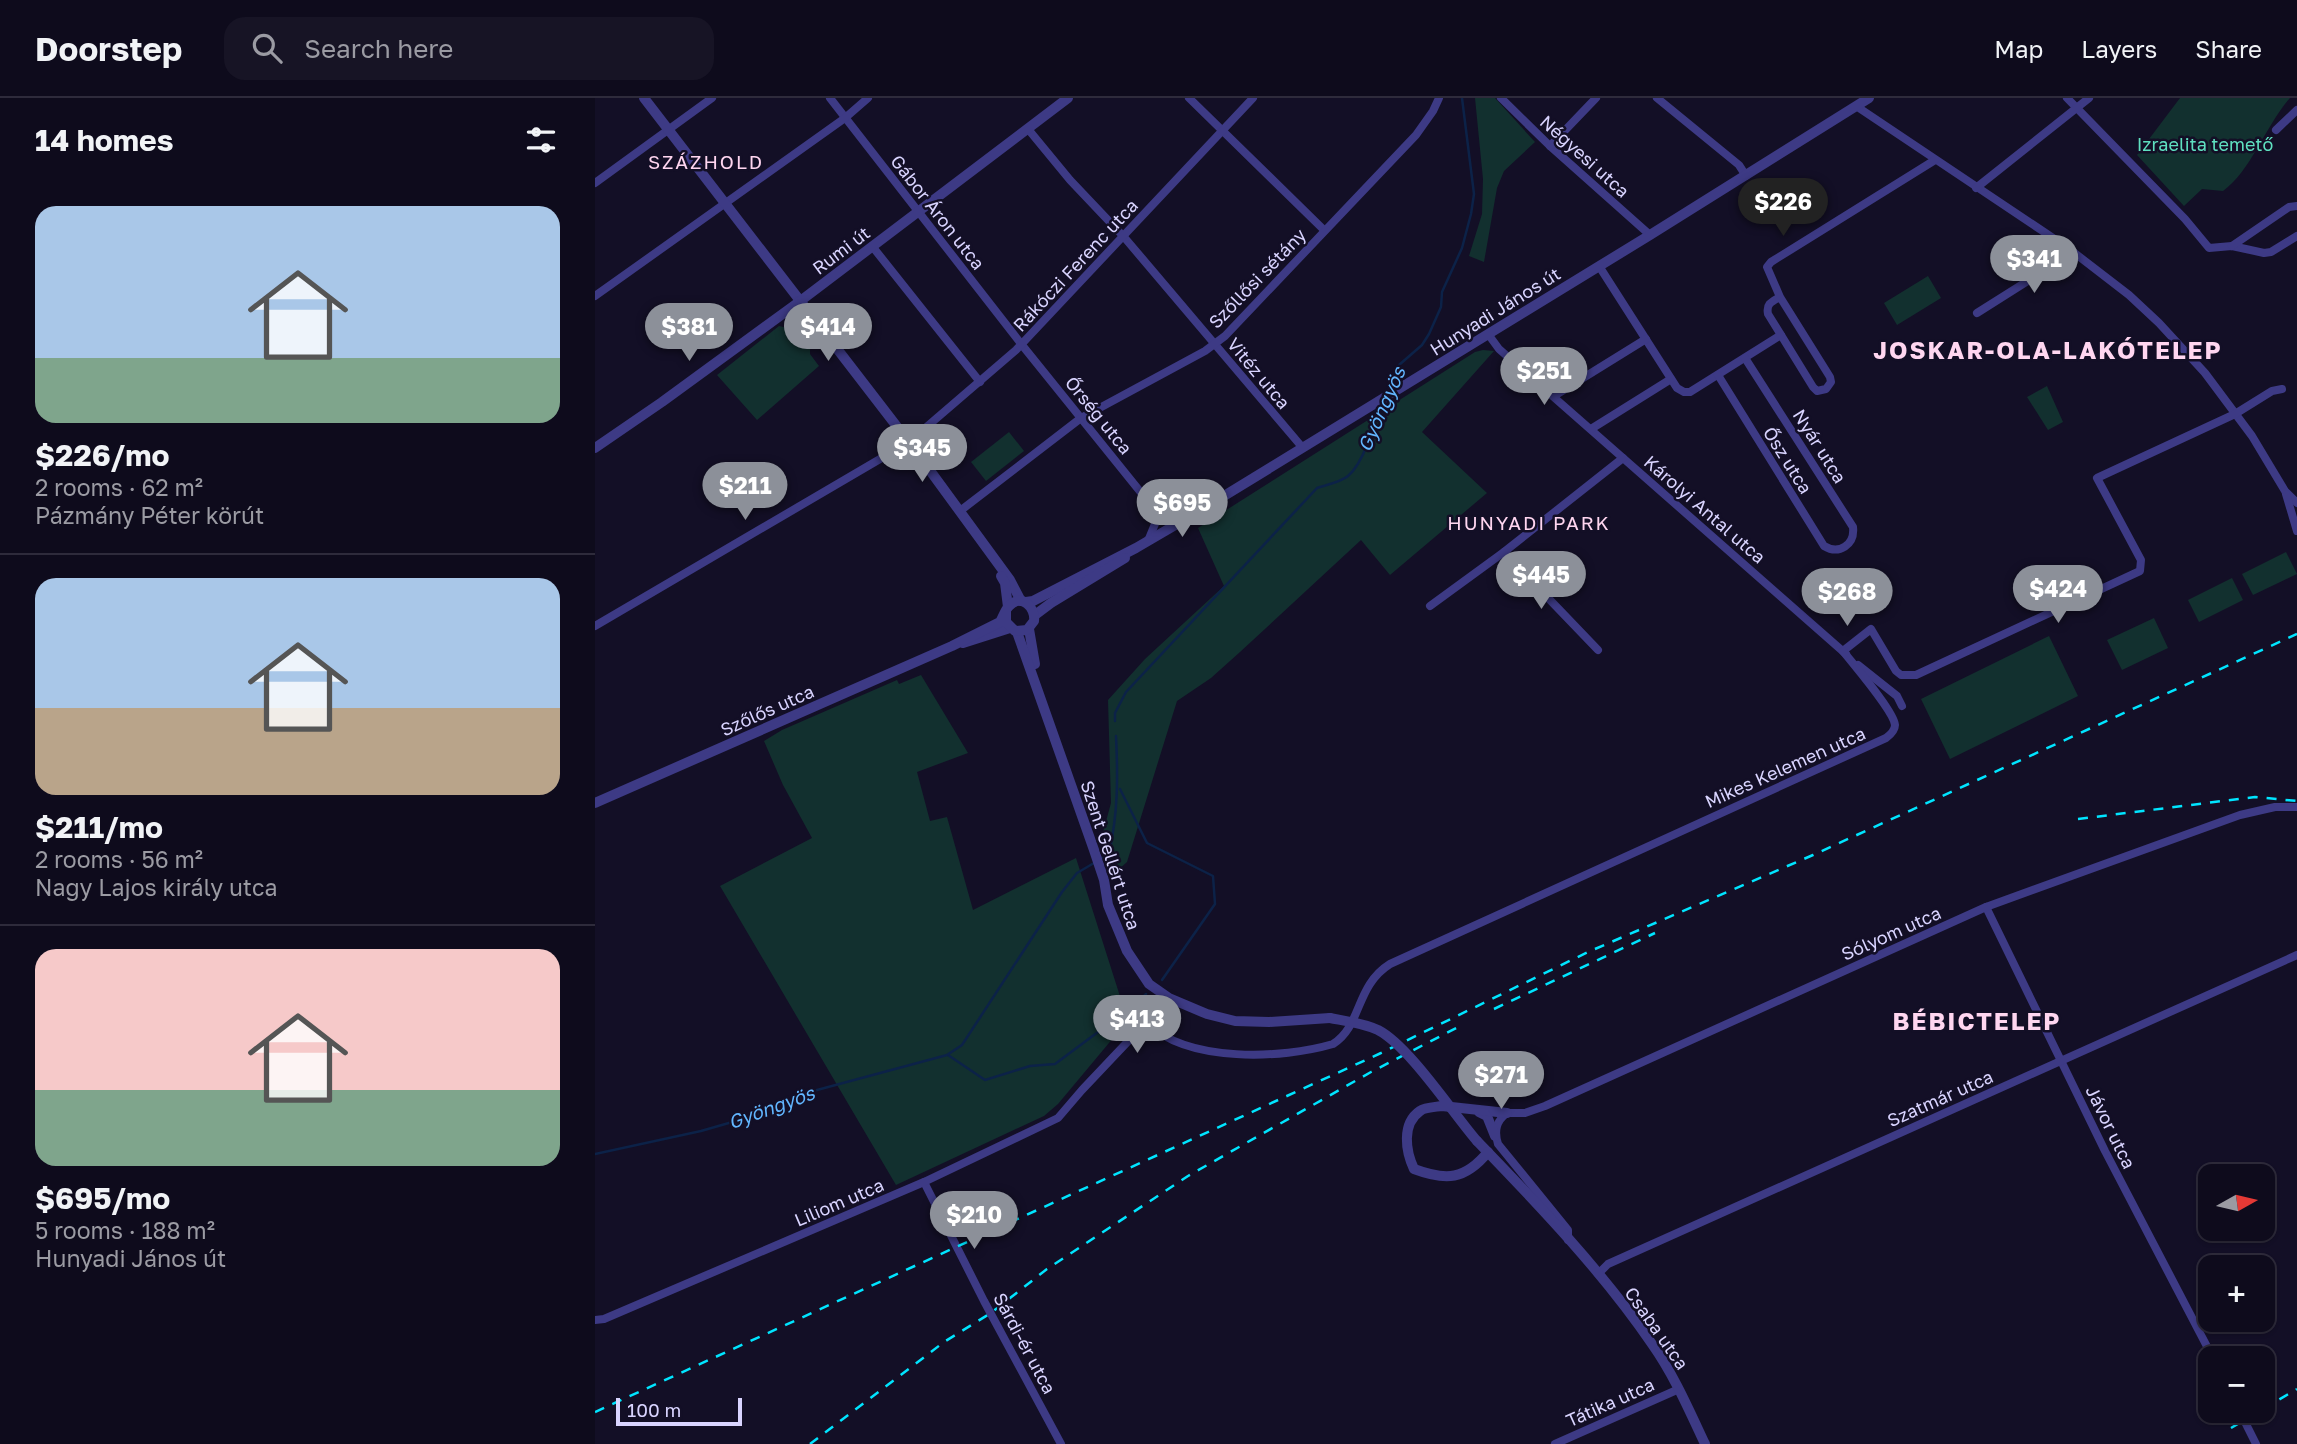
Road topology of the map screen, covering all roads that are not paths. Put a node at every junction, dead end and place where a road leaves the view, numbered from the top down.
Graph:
1 (644, 98) edge
2 (712, 98) edge
3 (829, 98) edge
4 (868, 98) edge
5 (1068, 98) edge
6 (1189, 98) edge
7 (1253, 98) edge
8 (1439, 98) edge
9 (1501, 98) edge
10 (1597, 98) edge
11 (1657, 98) edge
12 (1845, 98) edge
13 (1869, 98) edge
14 (2067, 98) edge
15 (2089, 98) edge
16 (1856, 106) junction
17 (2076, 108) junction
18 (2297, 110) edge
19 (845, 118) junction
20 (1028, 129) junction
21 (668, 130) junction
22 (1222, 130) junction
23 (2276, 130) dead end
24 (1550, 146) junction
25 (1935, 160) junction
26 (1746, 176) junction
27 (595, 183) edge
28 (1976, 188) junction
29 (724, 202) junction
30 (2297, 206) edge
31 (918, 213) junction
32 (1324, 230) junction
33 (1650, 236) junction
34 (2297, 236) edge
35 (1124, 237) junction
36 (872, 246) junction
37 (2232, 246) junction
38 (2067, 248) junction
39 (1599, 266) junction
40 (595, 296) edge
41 (1780, 297) junction
42 (799, 302) junction
43 (1977, 313) dead end
44 (1488, 334) junction
45 (1781, 335) junction
46 (1646, 339) junction
47 (1022, 345) junction
48 (1215, 345) junction
49 (1745, 358) junction
50 (1717, 375) junction
51 (1671, 379) junction
52 (980, 382) junction
53 (2283, 389) dead end
54 (1553, 397) junction
55 (2235, 414) junction
56 (1080, 418) junction
57 (1591, 429) junction
58 (909, 442) junction
59 (595, 447) edge
60 (1302, 447) junction
61 (1623, 458) junction
62 (2285, 491) junction
63 (2297, 503) edge
64 (1151, 505) junction
65 (1201, 510) junction
66 (961, 511) junction
67 (2297, 531) edge
68 (1148, 542) junction
69 (986, 547) junction
70 (1136, 548) junction
71 (1841, 550) joint
72 (1504, 552) junction
73 (1023, 602) junction
74 (1430, 606) dead end
75 (1007, 609) junction
76 (1035, 615) junction
77 (595, 626) edge
78 (1029, 629) junction
79 (1014, 630) junction
80 (952, 646) junction
81 (1598, 650) dead end
82 (1843, 651) junction
83 (1041, 699) junction
84 (1902, 706) dead end
85 (595, 803) edge
86 (2297, 807) edge
87 (1986, 907) junction
88 (2297, 955) edge
89 (1169, 998) junction
90 (1147, 1023) junction
91 (1381, 1032) joint
92 (2062, 1061) junction
93 (1476, 1110) junction
94 (1507, 1113) junction
95 (1495, 1136) junction
96 (1488, 1152) junction
97 (924, 1182) junction
98 (1568, 1240) junction
99 (1598, 1274) junction
100 (595, 1320) edge
101 (2207, 1346) edge
102 (1679, 1389) junction
103 (2246, 1423) edge
104 (1061, 1444) edge
105 (1555, 1444) edge
106 (1705, 1444) edge
107 (2256, 1444) edge

1 - 21 street
2 - 21 street
3 - 19 street, Gábor Áron utca
4 - 19 street
5 - 20 street, Rumi út
6 - 22 street
7 - 22 street, Rákóczi Ferenc utca
8 - 32 street, Szőllősi sétány
9 - 24 street, Négyesi utca
10 - 24 street
11 - 26 street
12 - 16 street
13 - 16 street, Hunyadi János út
14 - 17 street
15 - 17 street
16 - 25 street
16 - 26 street, Hunyadi János út
17 - 28 street
17 - 37 street
18 - 23 street
19 - 29 street
19 - 31 street, Gábor Áron utca
20 - 31 street, Rumi út
20 - 35 street, Vitéz utca
21 - 27 street
21 - 29 street
22 - 32 street
22 - 35 street, Rákóczi Ferenc utca
24 - 33 street, Négyesi utca
25 - 28 street
25 - 41 street
26 - 33 street, Hunyadi János út
28 - 38 street
29 - 40 street
29 - 42 street
30 - 37 street
31 - 36 street, Rumi út
31 - 47 street, Gábor Áron utca
32 - 48 street, Szőllősi sétány
33 - 39 street, Hunyadi János út
34 - 37 street
35 - 47 street, Rákóczi Ferenc utca
35 - 48 street, Vitéz utca
36 - 42 street, Rumi út
36 - 52 street
38 - 43 street
38 - 55 street
39 - 44 street, Hunyadi János út
39 - 46 street
41 - 45 street
41 - 45 street
42 - 58 street
42 - 59 street, Rumi út
44 - 54 street, Károlyi Antal utca
44 - 60 street, Hunyadi János út
45 - 49 street
46 - 51 street
46 - 54 street
47 - 52 street, Rákóczi Ferenc utca
47 - 56 street, Őrség utca
48 - 56 street, Szőllősi sétány
48 - 60 street, Vitéz utca
49 - 50 street
49 - 71 street, Nyár utca
50 - 51 street
50 - 71 street, Ősz utca
51 - 57 street
52 - 58 street, Rákóczi Ferenc utca
53 - 55 street
54 - 57 street, Károlyi Antal utca
55 - 62 street
55 - 82 street
56 - 64 street, Őrség utca
56 - 66 street, Szőllősi sétány
57 - 61 street, Károlyi Antal utca
58 - 66 street
58 - 77 street, Rákóczi Ferenc utca
60 - 65 street, Hunyadi János út
61 - 72 street
61 - 82 street, Károlyi Antal utca
62 - 63 street
62 - 67 street
64 - 65 street
64 - 68 street
65 - 68 street, Hunyadi János út
66 - 69 street
68 - 70 street, Hunyadi János út
69 - 73 street
69 - 75 street
70 - 73 street, Hunyadi János út
70 - 76 street, Hunyadi János út
72 - 74 street
72 - 81 street
73 - 75 street
73 - 76 street
75 - 79 street
75 - 80 street, Szőlős utca
76 - 78 street
78 - 79 street
78 - 83 street, Szent Gellért utca
79 - 80 street, Szőlős utca
79 - 83 street, Szent Gellért utca
80 - 85 street, Szőlős utca
82 - 84 street, Károlyi Antal utca
82 - 90 street, Mikes Kelemen utca
83 - 89 street, Szent Gellért utca
86 - 87 street, Sólyom utca
87 - 92 street, Jávor utca
87 - 94 street, Sólyom utca
88 - 92 street, Szatmár utca
89 - 90 street, Liliom utca
89 - 91 street, Szent Gellért utca, bridge
90 - 97 street, Liliom utca
91 - 96 street, Csaba utca, bridge
92 - 99 street, Szatmár utca
92 - 101 street, Jávor utca
93 - 94 street
93 - 95 street
93 - 96 street
94 - 95 street
95 - 98 street, Csaba utca
96 - 98 street, Csaba utca
97 - 100 street, Liliom utca
97 - 104 street, Sárdi-ér utca
98 - 99 street, Csaba utca
99 - 102 street, Csaba utca
102 - 105 street, Tátika utca
102 - 106 street, Csaba utca
103 - 107 street

